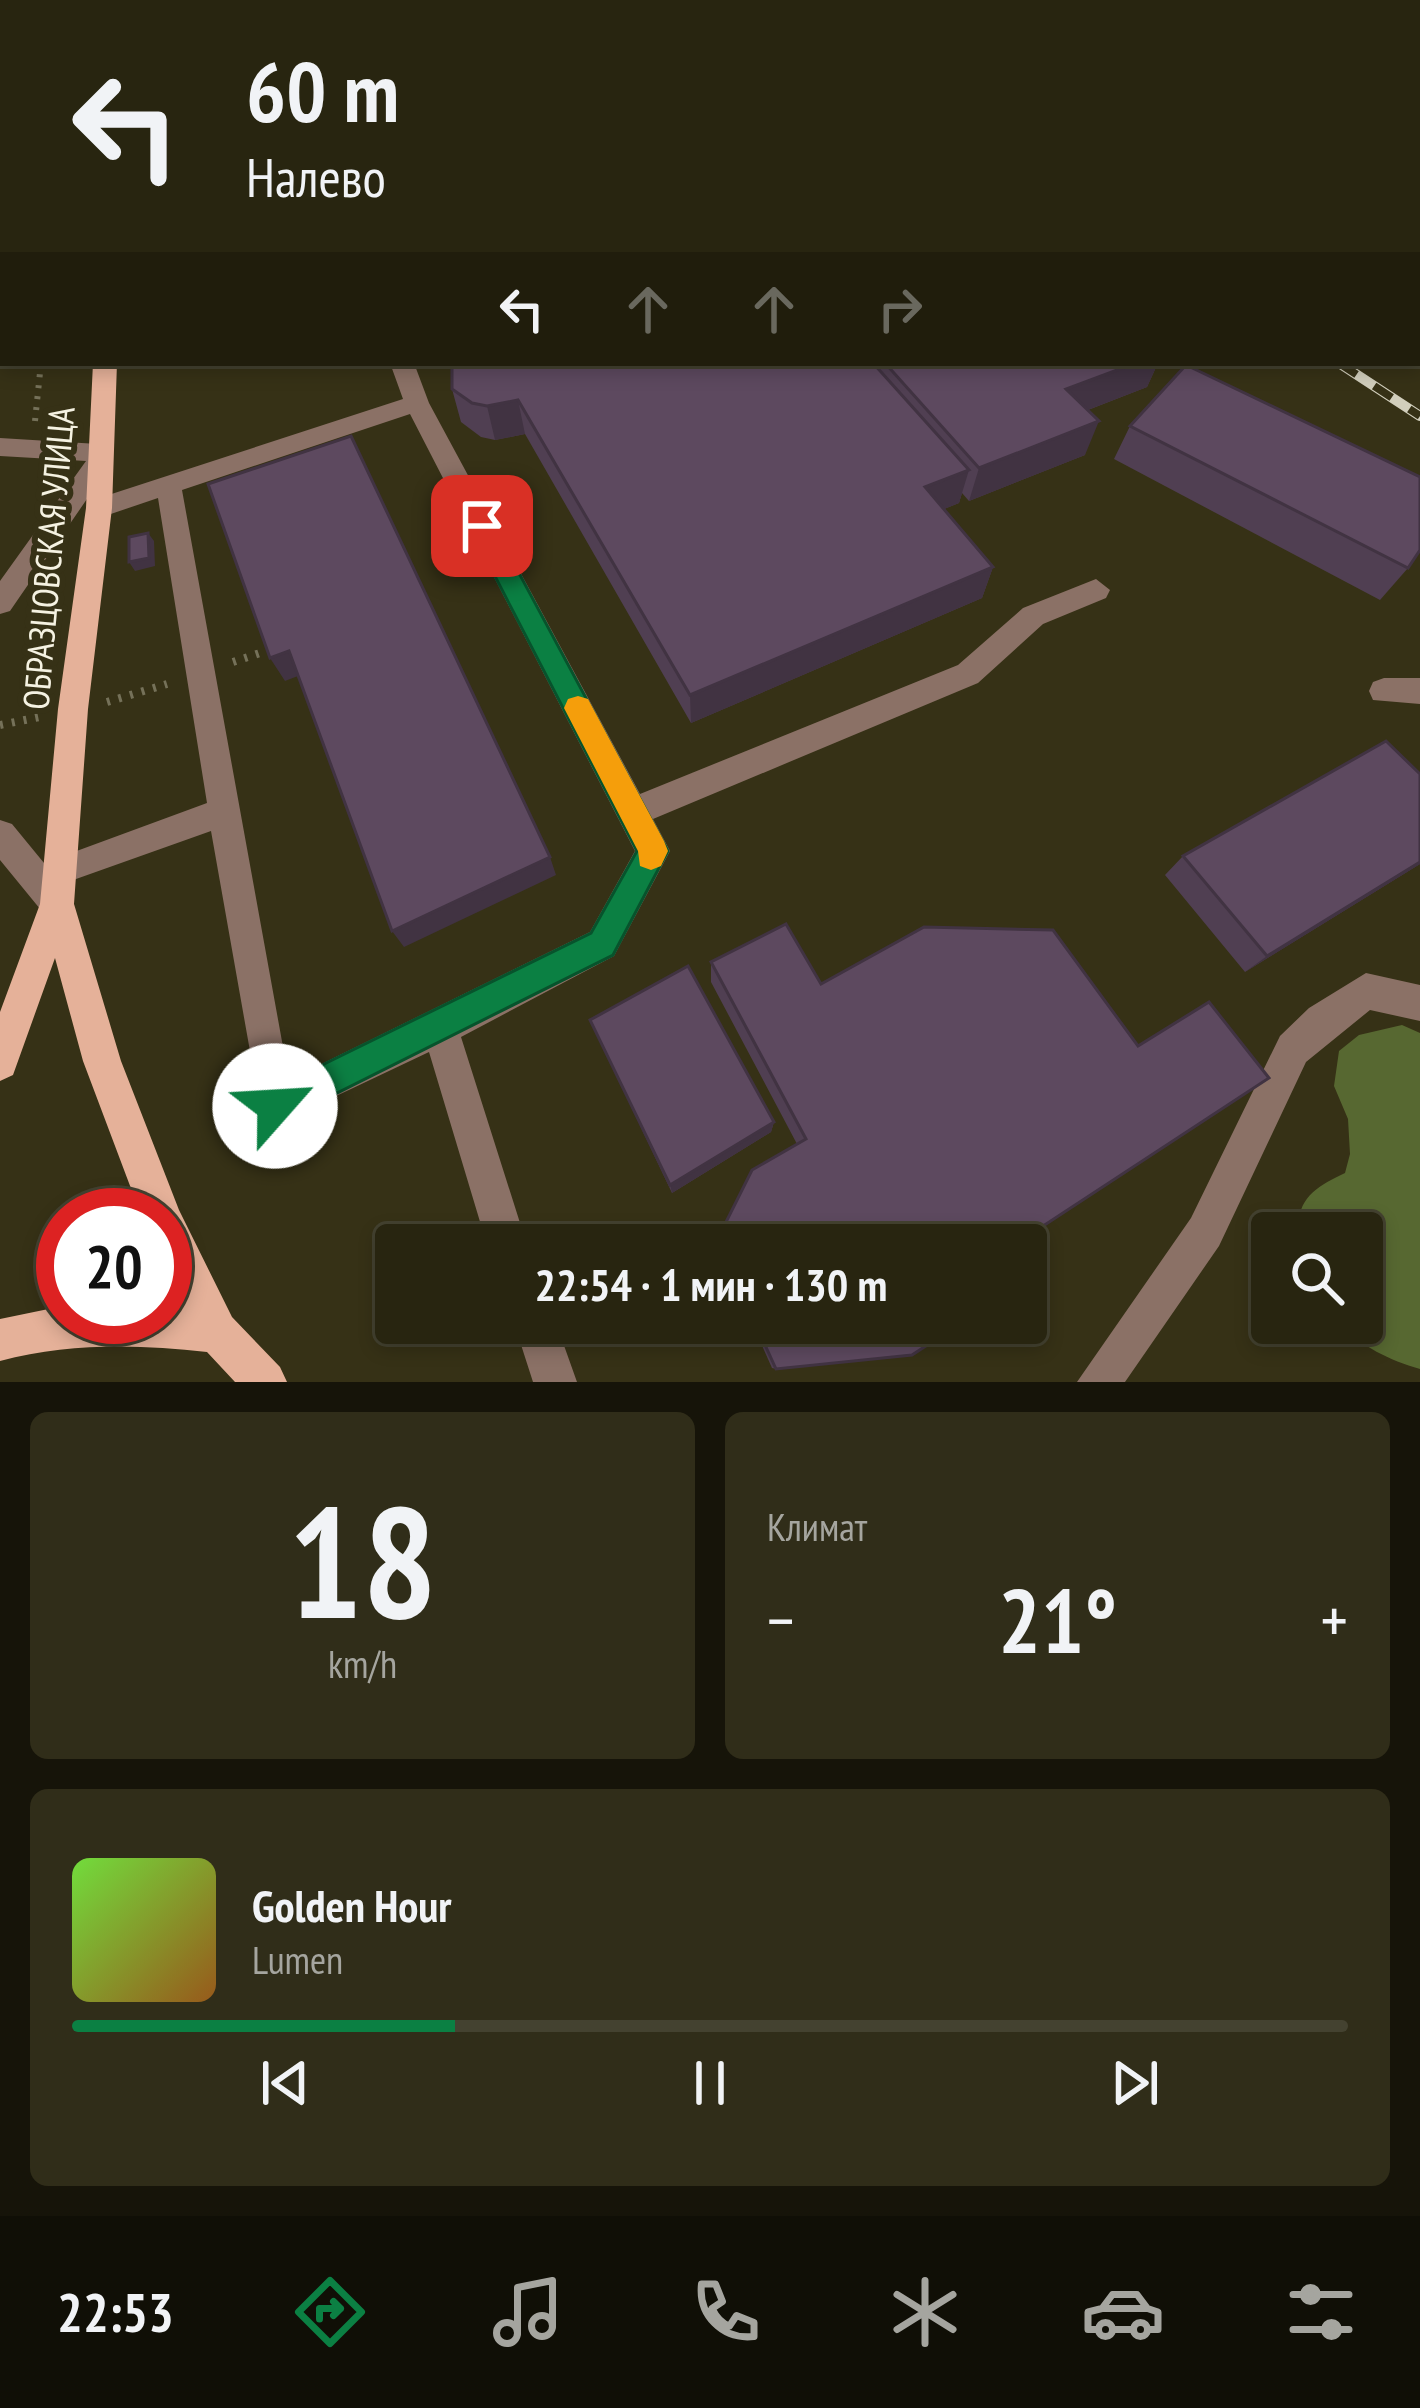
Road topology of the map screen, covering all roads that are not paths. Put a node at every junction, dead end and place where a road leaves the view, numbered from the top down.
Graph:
1 (105, 366) edge
2 (403, 366) edge
3 (417, 404) junction
4 (0, 447) edge
5 (98, 459) junction
6 (169, 488) junction
7 (99, 508) junction
8 (1096, 590) dead end
9 (0, 603) edge
10 (1384, 691) dead end
11 (1420, 691) edge
12 (226, 811) junction
13 (633, 812) junction
14 (0, 835) edge
15 (57, 887) junction
16 (1420, 1003) edge
17 (440, 1028) junction
18 (0, 1062) edge
19 (150, 1188) edge
20 (501, 1224) edge
21 (192, 1279) edge
22 (218, 1332) junction
23 (0, 1340) edge
24 (542, 1344) edge
25 (265, 1382) edge
26 (556, 1382) edge
27 (1099, 1382) edge

1 - 5 main road, ОБРАЗЦОВСКАЯ УЛИЦА
2 - 3 lane
3 - 6 lane
3 - 13 lane
4 - 5 lane
5 - 7 main road, ОБРАЗЦОВСКАЯ УЛИЦА
5 - 9 lane
6 - 7 lane
6 - 12 lane
7 - 15 main road, ОБРАЗЦОВСКАЯ УЛИЦА
8 - 13 lane
10 - 11 lane
12 - 15 lane
12 - 17 lane
13 - 17 lane
14 - 15 lane
15 - 18 main road
15 - 19 main road
16 - 27 lane
17 - 20 lane
21 - 22 main road
22 - 23 main road
22 - 25 main road
24 - 26 lane

